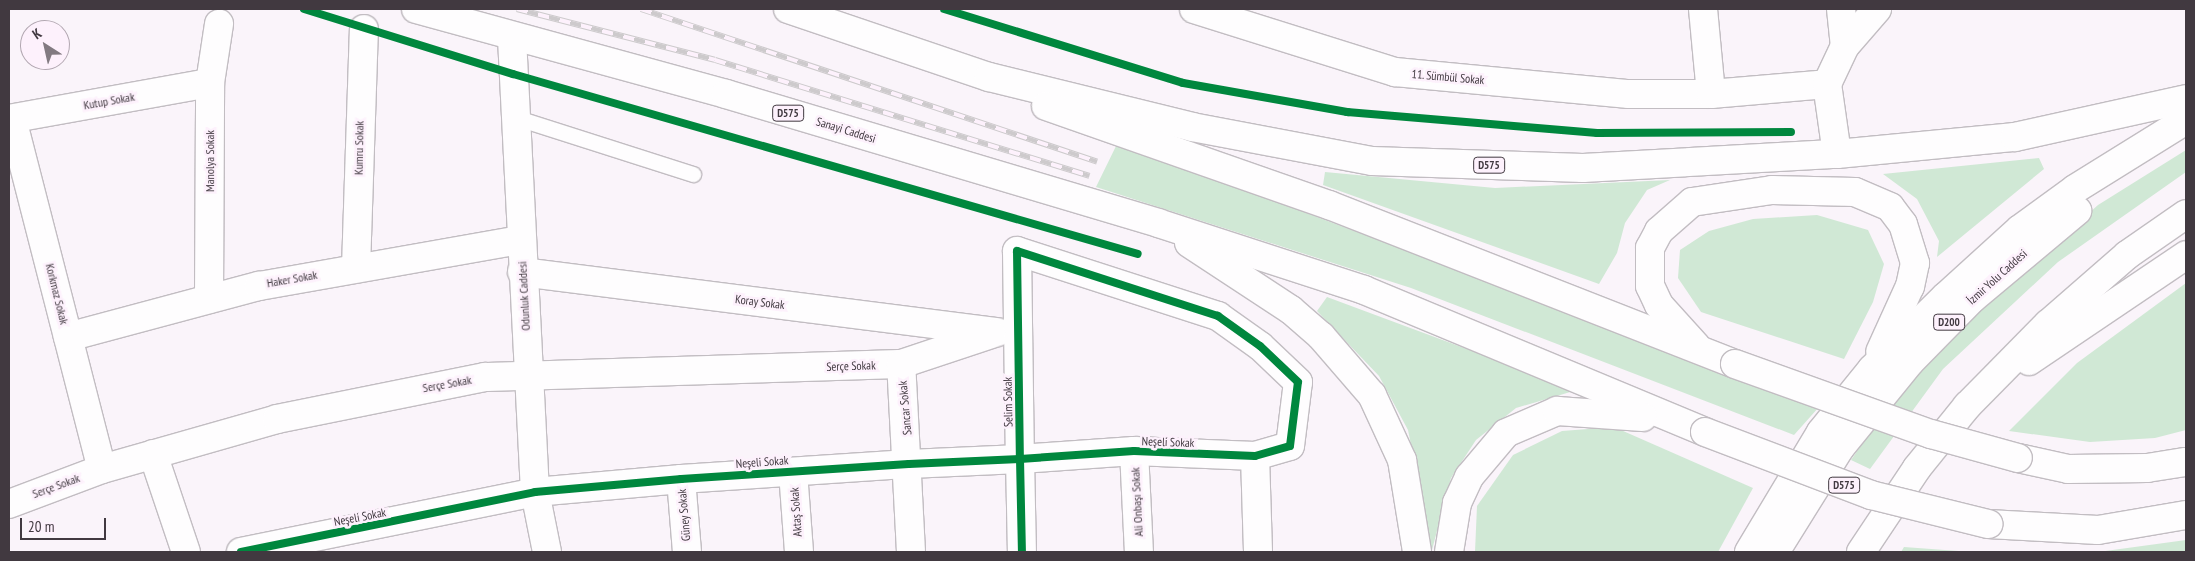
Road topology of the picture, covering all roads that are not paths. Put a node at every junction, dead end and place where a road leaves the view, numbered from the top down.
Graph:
1 (416, 9) edge
2 (1194, 9) edge
3 (1704, 9) edge
4 (1841, 9) edge
5 (1878, 9) edge
6 (798, 12) edge
7 (219, 24) dead end
8 (364, 30) dead end
9 (512, 38) junction
10 (1845, 46) junction
11 (210, 82) junction
12 (1827, 84) junction
13 (1711, 94) junction
14 (2186, 99) edge
15 (514, 117) junction
16 (10, 119) edge
17 (2186, 120) edge
18 (2186, 138) edge
19 (1837, 154) junction
20 (693, 174) dead end
21 (2186, 214) edge
22 (1158, 222) junction
23 (520, 240) junction
24 (2186, 255) edge
25 (356, 268) junction
26 (522, 272) junction
27 (209, 299) junction
28 (997, 332) joint
29 (68, 338) junction
30 (1698, 349) junction
31 (901, 364) junction
32 (1872, 369) junction
33 (528, 376) junction
34 (1967, 406) junction
35 (1675, 421) junction
36 (1290, 446) joint
37 (1134, 452) junction
38 (153, 454) junction
39 (1255, 456) junction
40 (1020, 459) junction
41 (2186, 462) edge
42 (909, 464) junction
43 (102, 469) junction
44 (793, 472) junction
45 (681, 479) junction
46 (536, 492) junction
47 (9, 504) edge
48 (2186, 515) edge
49 (186, 552) edge
50 (241, 552) edge
51 (547, 552) edge
52 (687, 552) edge
53 (799, 552) edge
54 (911, 552) edge
55 (1022, 552) edge
56 (1139, 552) edge
57 (1258, 552) edge
58 (1417, 552) edge
59 (1449, 552) edge
60 (1749, 552) edge
61 (1775, 552) edge
62 (1862, 552) edge

1 - 9 main road, Sanayi Caddesi / D575
2 - 13 main road, 11. Sümbül Sokak
3 - 13 main road
4 - 10 main road
5 - 10 main road
6 - 19 main road, D575
6 - 30 main road
7 - 11 main road, Manolya Sokak
8 - 25 main road, Kumru Sokak
9 - 15 main road, Odunluk Caddesi
9 - 22 main road, Sanayi Caddesi / D575
10 - 12 main road
11 - 16 main road, Kutup Sokak
11 - 27 main road, Manolya Sokak
12 - 13 main road, 11. Sümbül Sokak
12 - 19 main road
14 - 19 main road, D575
15 - 20 lane
15 - 23 main road, Odunluk Caddesi
16 - 29 main road, Korkmaz Sokak
17 - 32 main road
18 - 61 main road, İzmir Yolu Caddesi / D200
21 - 34 main road
22 - 35 main road, D575
22 - 58 main road
23 - 25 main road, Haker Sokak
23 - 26 main road, Odunluk Caddesi
24 - 34 main road
25 - 27 main road, Haker Sokak
26 - 28 main road, Koray Sokak
26 - 33 main road, Odunluk Caddesi
27 - 29 main road, Haker Sokak
28 - 31 main road, Sancar Sokak
29 - 43 main road, Korkmaz Sokak
30 - 32 main road
30 - 41 main road, bridge
31 - 33 main road, Serçe Sokak
31 - 42 main road, Sancar Sokak
32 - 60 main road
33 - 38 main road, Serçe Sokak
33 - 46 main road, Odunluk Caddesi
34 - 62 main road
35 - 48 main road, D575, bridge
35 - 59 main road
36 - 39 main road, Neşeli Sokak
36 - 40 main road, Selim Sokak
37 - 39 main road, Neşeli Sokak
37 - 40 main road, Neşeli Sokak
37 - 56 main road, Ali Onbaşı Sokak
38 - 43 main road, Serçe Sokak
38 - 49 main road
39 - 57 main road
40 - 42 main road, Neşeli Sokak
40 - 55 main road, Selim Sokak
42 - 44 main road, Neşeli Sokak
42 - 54 main road, Sancar Sokak
43 - 47 main road, Serçe Sokak
44 - 45 main road, Neşeli Sokak
44 - 53 main road, Aktaş Sokak
45 - 46 main road, Neşeli Sokak
45 - 52 main road, Güney Sokak
46 - 50 main road, Neşeli Sokak
46 - 51 main road, Odunluk Caddesi

